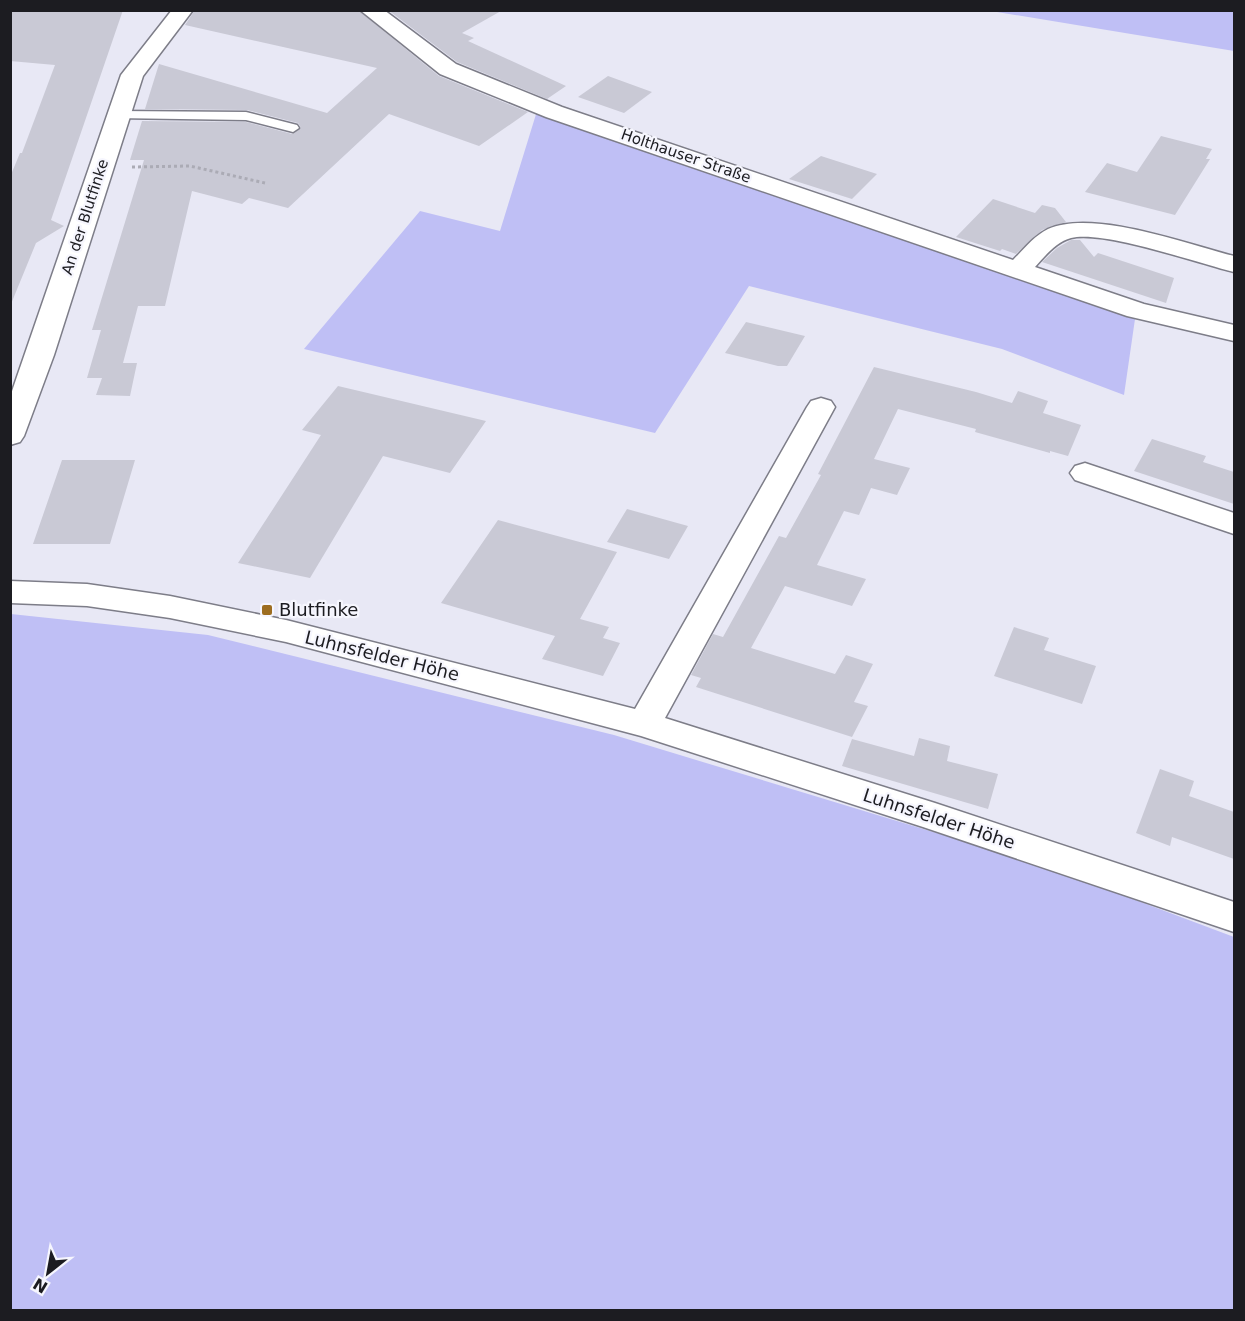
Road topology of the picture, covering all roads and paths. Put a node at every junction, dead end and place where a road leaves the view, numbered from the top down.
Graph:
1 (183, 10) edge
2 (370, 10) edge
3 (118, 115) junction
4 (293, 128) dead end
5 (101, 168) junction
6 (265, 183) dead end
7 (1234, 264) edge
8 (1018, 270) junction
9 (1234, 333) edge
10 (821, 407) dead end
11 (10, 436) edge
12 (1085, 473) dead end
13 (1234, 524) edge
14 (10, 592) edge
15 (644, 724) junction
16 (1234, 917) edge

1 - 3 street, An der Blutfinke
2 - 8 street, Holthauser Straße
3 - 4 lane
3 - 5 street, An der Blutfinke
5 - 6 path
5 - 11 street, An der Blutfinke
7 - 8 street
8 - 9 street, Holthauser Straße
10 - 15 street
12 - 13 street
14 - 15 street, Luhnsfelder Höhe
15 - 16 street, Luhnsfelder Höhe

